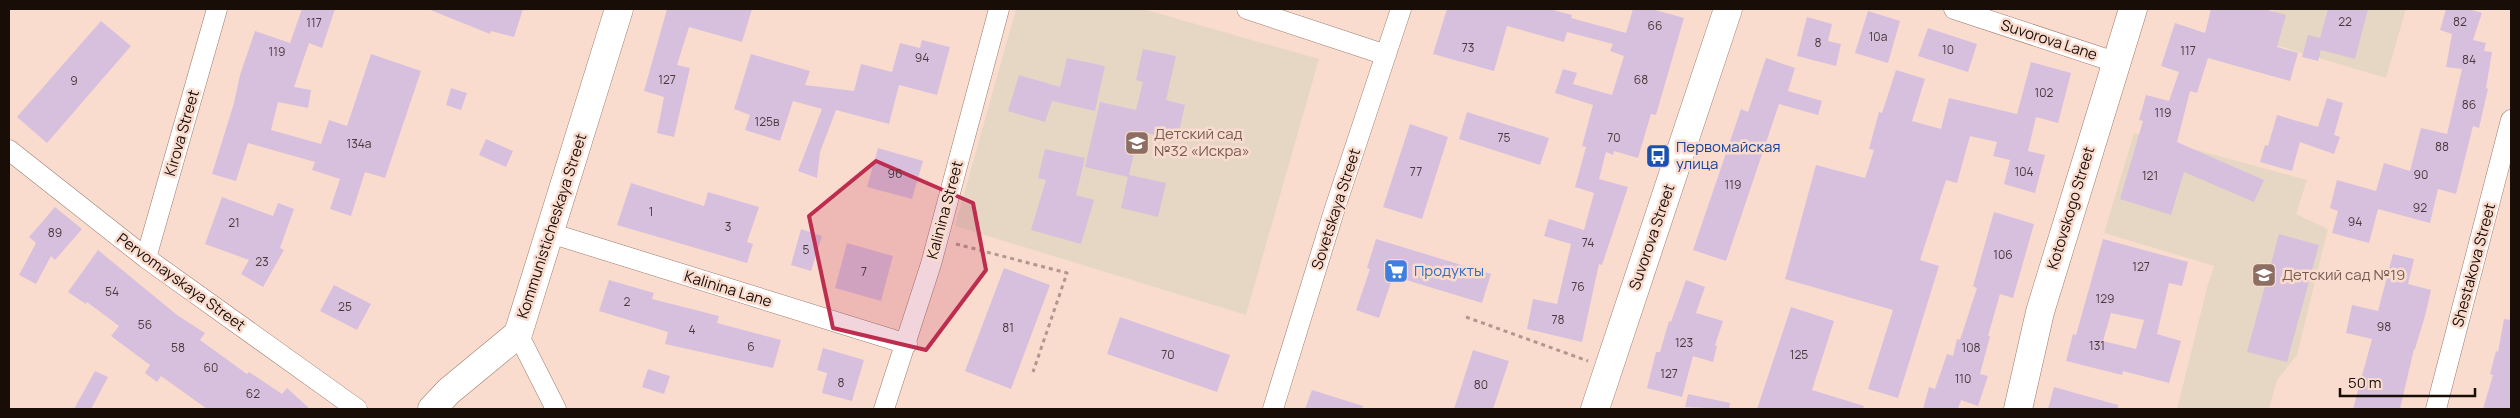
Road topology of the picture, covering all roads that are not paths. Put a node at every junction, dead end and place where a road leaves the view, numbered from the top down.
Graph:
1 (217, 9) edge
2 (619, 9) edge
3 (999, 9) edge
4 (1247, 9) edge
5 (1401, 9) edge
6 (1728, 9) edge
7 (1954, 9) edge
8 (2133, 9) edge
9 (1386, 56) junction
10 (2115, 62) junction
11 (2511, 120) edge
12 (9, 150) edge
13 (550, 233) junction
14 (146, 258) junction
15 (518, 334) junction
16 (907, 344) junction
17 (357, 409) edge
18 (432, 409) edge
19 (556, 409) edge
20 (884, 409) edge
21 (1273, 409) edge
22 (1595, 409) edge
23 (2018, 409) edge
24 (2436, 409) edge

1 - 14 street, Kirova Street
2 - 13 main road, Kommunisticheskaya Street
3 - 16 street, Kalinina Street
4 - 9 street
5 - 9 street, Sovetskaya Street
6 - 22 main road, Suvorova Street
7 - 10 street, Suvorova Lane
8 - 10 main road, Kotovskogo Street
9 - 21 street, Sovetskaya Street
10 - 23 main road, Kotovskogo Street
11 - 24 street, Shestakova Street
12 - 14 street, Pervomayskaya Street
13 - 15 main road, Kommunisticheskaya Street
13 - 16 street, Kalinina Lane
14 - 17 street, Pervomayskaya Street
15 - 18 main road, Kommunisticheskaya Street
15 - 19 street
16 - 20 street, Kalinina Street

